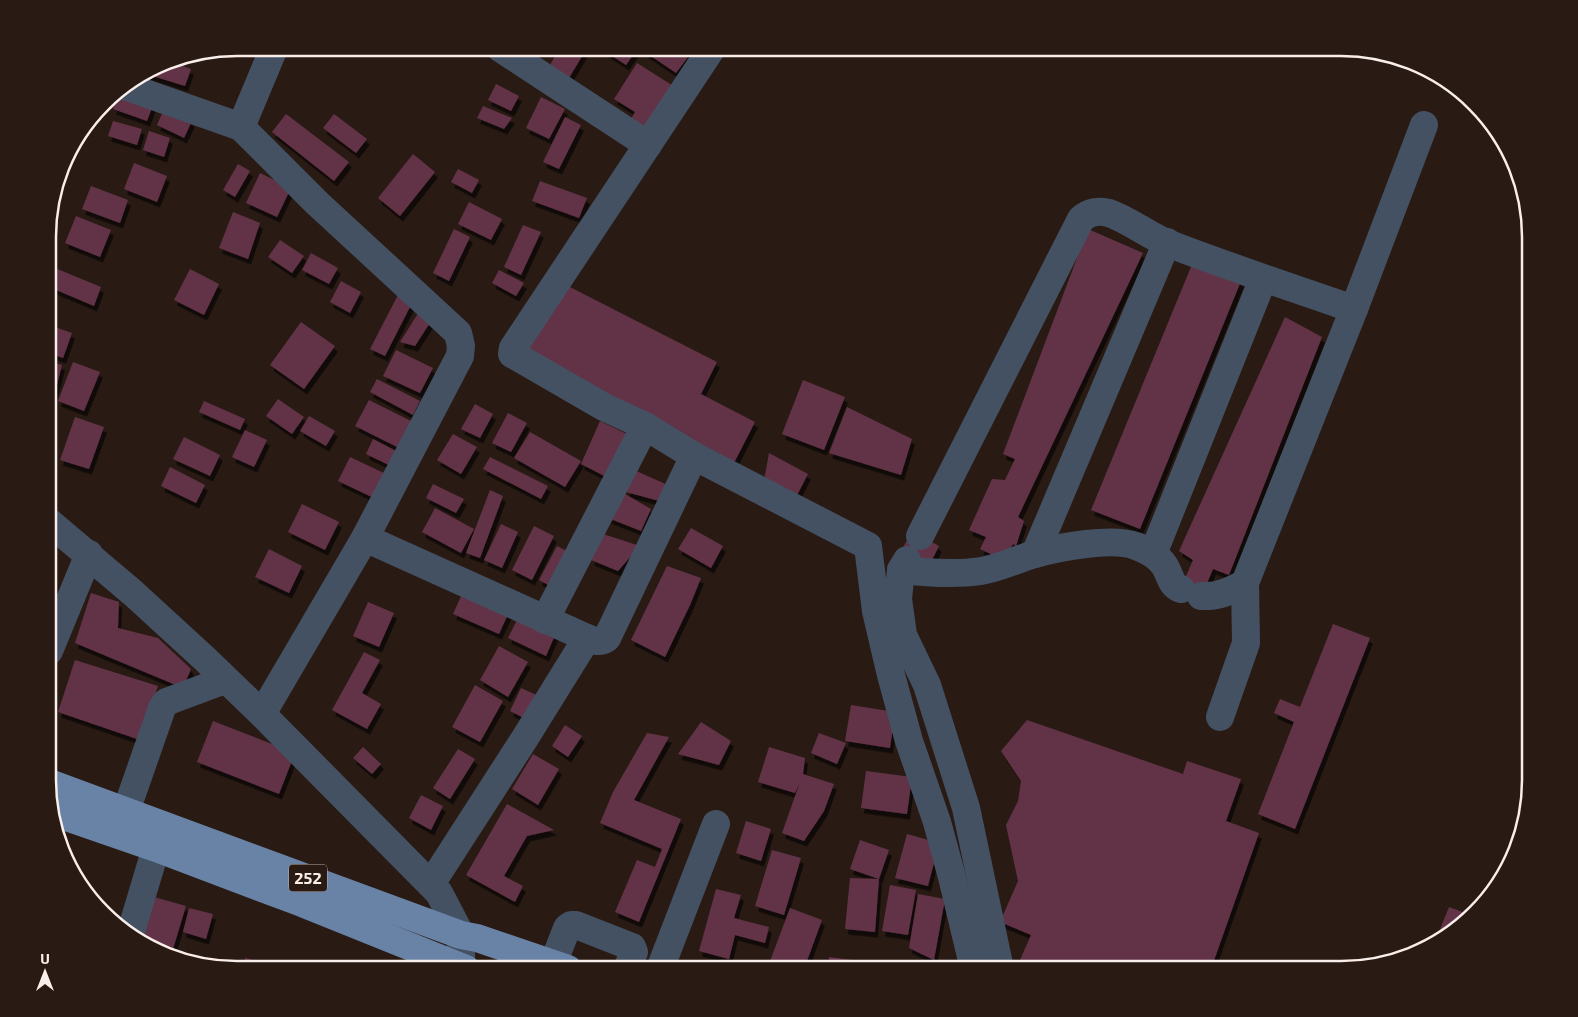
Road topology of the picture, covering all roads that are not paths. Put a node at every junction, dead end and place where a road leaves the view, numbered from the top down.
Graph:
1 (271, 56) edge
2 (512, 56) edge
3 (707, 56) edge
4 (134, 89) edge
5 (1424, 125) dead end
6 (241, 127) junction
7 (648, 145) junction
8 (1167, 242) junction
9 (1263, 278) junction
10 (1354, 310) junction
11 (645, 426) junction
12 (694, 456) junction
13 (56, 528) edge
14 (920, 536) dead end
15 (365, 538) junction
16 (89, 554) junction
17 (1036, 554) junction
18 (1154, 554) junction
19 (1245, 583) junction
20 (545, 620) junction
21 (56, 634) edge
22 (587, 638) junction
23 (225, 680) junction
24 (262, 714) junction
25 (1220, 717) dead end
26 (57, 787) edge
27 (60, 813) edge
28 (122, 823) junction
29 (716, 824) dead end
30 (160, 837) junction
31 (430, 884) junction
32 (132, 927) edge
33 (461, 935) junction
34 (444, 961) edge
35 (463, 961) edge
36 (541, 961) edge
37 (559, 961) edge
38 (630, 961) edge
39 (663, 961) edge
40 (972, 961) edge
41 (998, 961) edge

1 - 6 street
2 - 7 street
3 - 7 street
4 - 6 street
5 - 10 street
6 - 15 street
7 - 11 street
8 - 9 street
8 - 14 street
8 - 17 street
9 - 10 street
9 - 18 street
10 - 19 street
11 - 12 street
11 - 20 street
12 - 22 street
12 - 40 street
13 - 16 street
15 - 20 street
15 - 24 street
16 - 21 street
16 - 23 street
17 - 18 street
17 - 41 street
18 - 19 street
19 - 25 street
20 - 22 street
22 - 31 street
23 - 24 street
23 - 28 street
24 - 31 street
26 - 28 main road, 252
27 - 28 main road, 252
28 - 30 main road, 252
29 - 39 street
30 - 32 street
30 - 33 main road, 252
30 - 34 main road, 252
31 - 33 street
33 - 35 street
33 - 36 main road, 252
37 - 38 street

